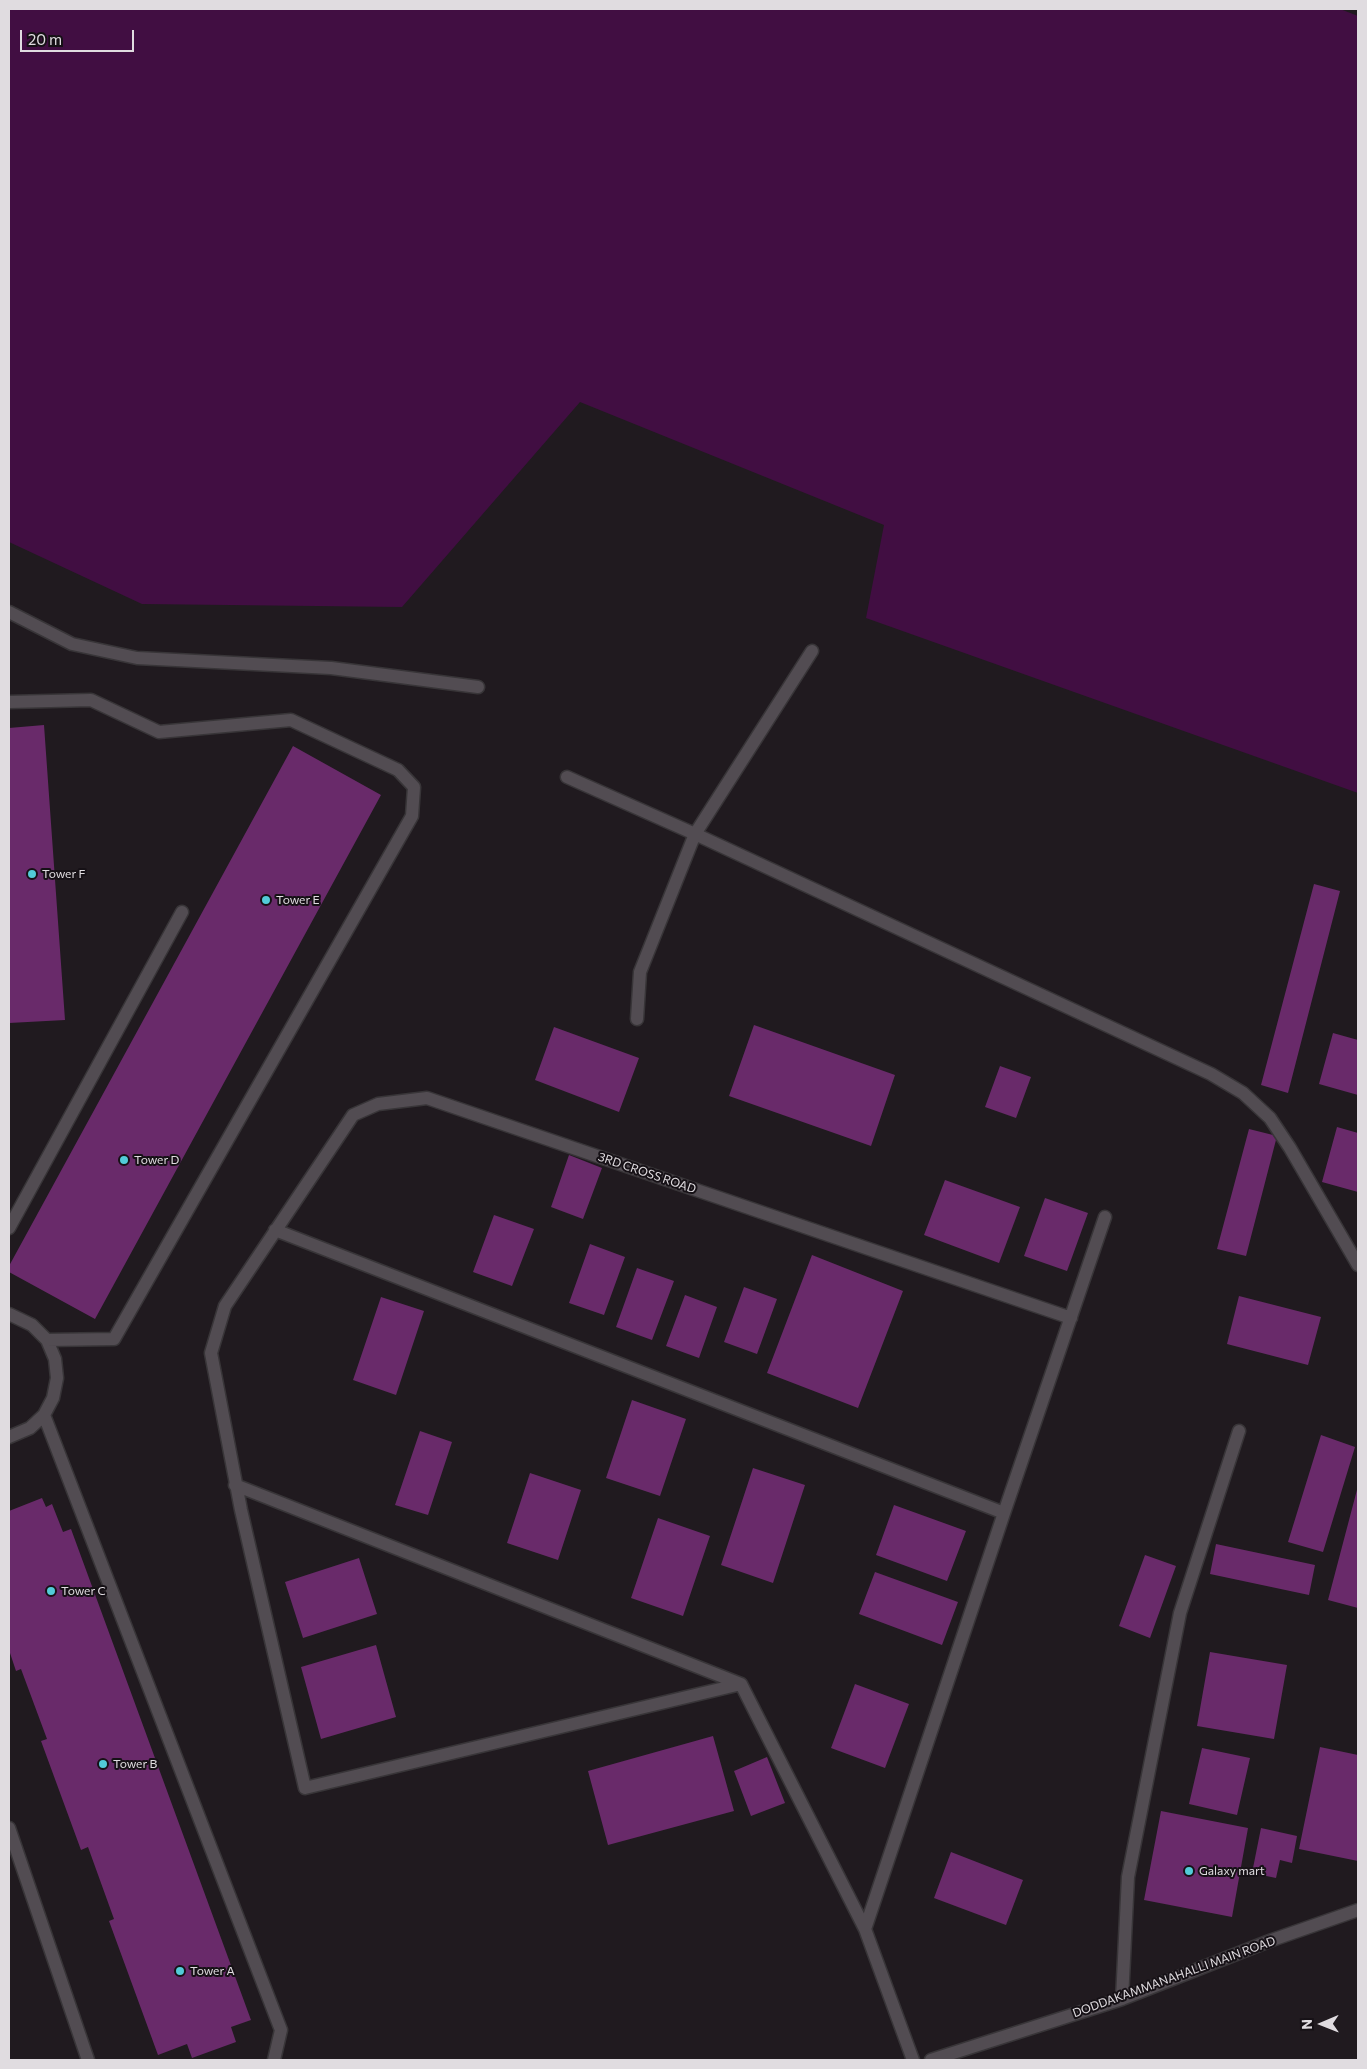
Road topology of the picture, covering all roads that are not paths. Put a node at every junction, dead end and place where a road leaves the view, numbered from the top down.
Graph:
1 (9, 612) edge
2 (812, 651) dead end
3 (478, 688) dead end
4 (9, 702) edge
5 (566, 777) dead end
6 (695, 834) junction
7 (182, 912) dead end
8 (638, 1019) dead end
9 (1105, 1217) dead end
10 (9, 1228) edge
11 (275, 1230) junction
12 (1358, 1265) edge
13 (9, 1314) edge
14 (1071, 1318) junction
15 (47, 1340) junction
16 (44, 1415) junction
17 (1239, 1431) dead end
18 (9, 1437) edge
19 (235, 1485) junction
20 (1004, 1513) junction
21 (741, 1684) junction
22 (9, 1828) edge
23 (1358, 1910) edge
24 (866, 1929) junction
25 (1122, 1999) junction
26 (88, 2060) edge
27 (274, 2060) edge
28 (913, 2060) edge
29 (932, 2060) edge

1 - 3 street
2 - 6 street
4 - 15 street
5 - 6 street
6 - 8 street
6 - 12 street
7 - 10 street
9 - 14 street
11 - 14 street, 3RD CROSS ROAD
11 - 19 street, 3RD CROSS ROAD
11 - 20 street
13 - 15 street
14 - 20 street
15 - 16 street
16 - 18 street
16 - 27 street
17 - 25 street
19 - 21 street
19 - 21 street, 3RD CROSS ROAD
20 - 24 street
21 - 24 street
22 - 26 street
23 - 25 street, DODDAKAMMANAHALLI MAIN ROAD
24 - 28 street
25 - 29 street, DODDAKAMMANAHALLI MAIN ROAD

